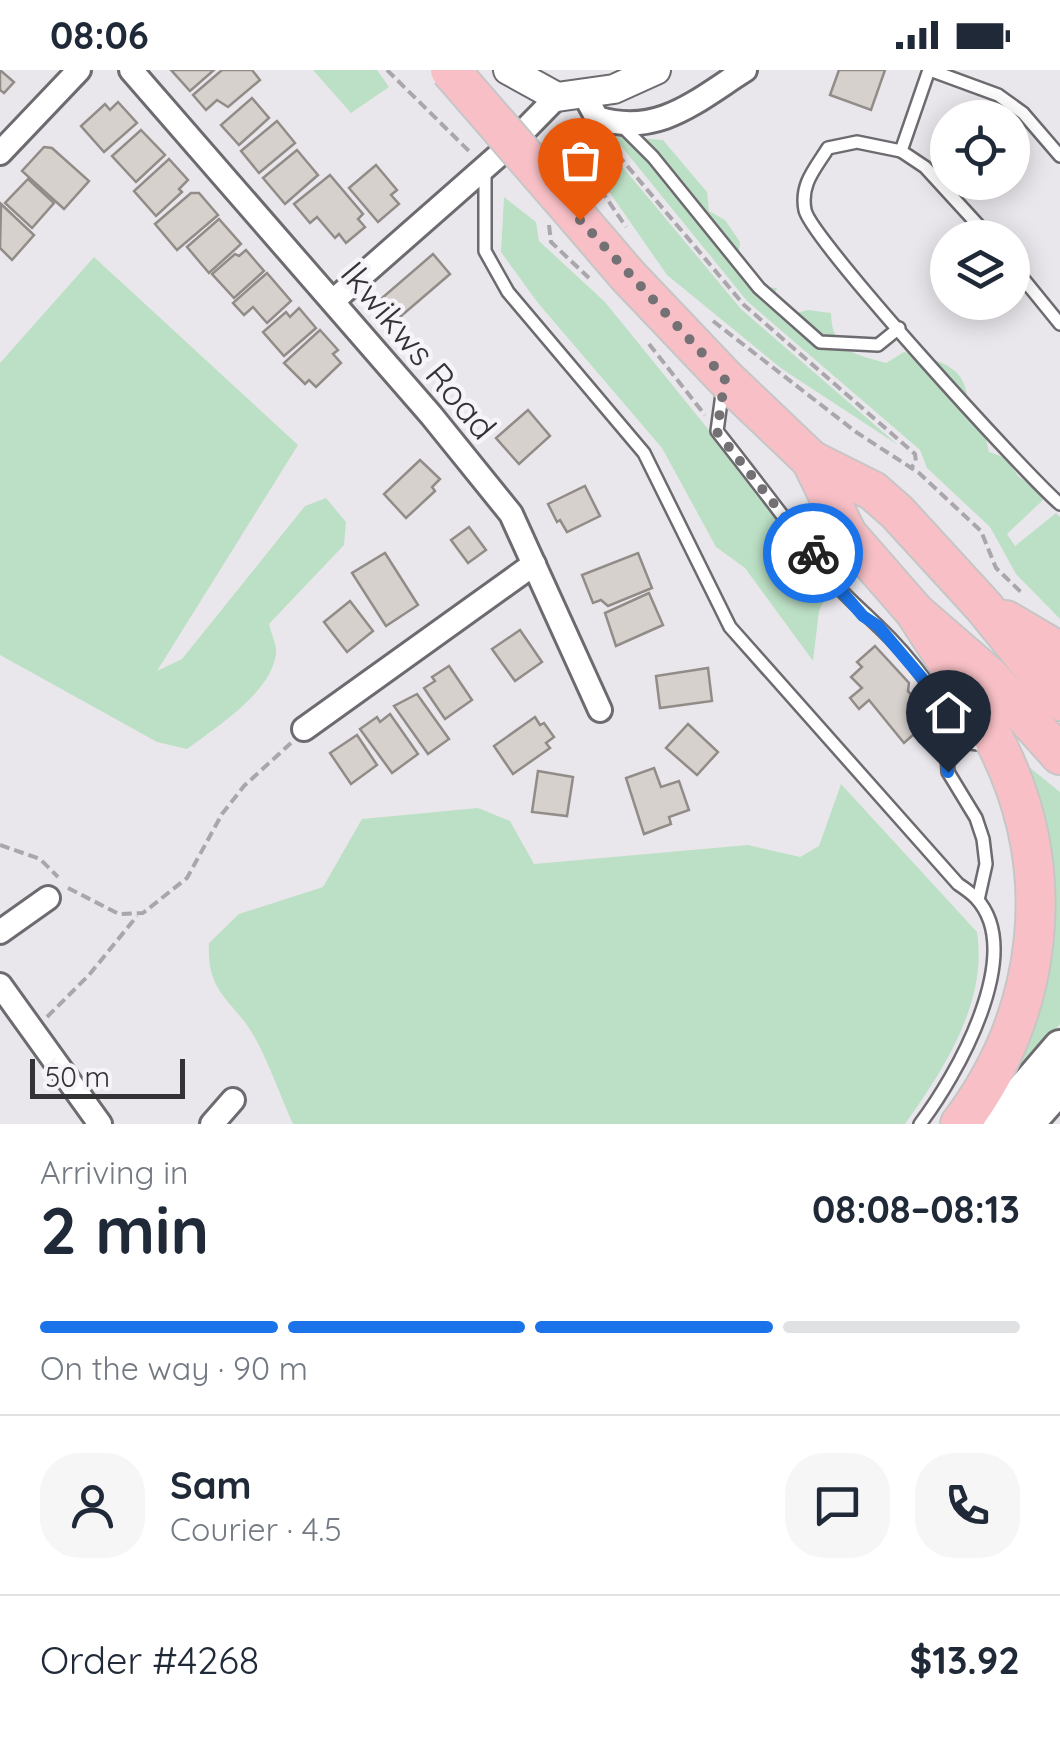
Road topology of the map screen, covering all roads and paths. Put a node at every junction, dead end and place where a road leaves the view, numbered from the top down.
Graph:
1 (79, 70) edge
2 (131, 70) edge
3 (387, 70) edge
4 (450, 70) edge
5 (508, 70) edge
6 (656, 70) edge
7 (745, 70) edge
8 (929, 70) edge
9 (570, 96) junction
10 (621, 125) junction
11 (595, 142) dead end
12 (465, 147) dead end
13 (901, 151) junction
14 (0, 153) edge
15 (1060, 156) edge
16 (484, 166) junction
17 (577, 174) dead end
18 (974, 220) edge
19 (1030, 288) edge
20 (333, 301) junction
21 (708, 316) dead end
22 (1060, 324) edge
23 (899, 328) junction
24 (725, 378) junction
25 (676, 379) dead end
26 (717, 432) junction
27 (811, 460) junction
28 (1060, 504) edge
29 (534, 564) junction
30 (1025, 596) dead end
31 (915, 612) junction
32 (1054, 678) edge
33 (944, 704) junction
34 (600, 710) dead end
35 (304, 729) joint
36 (998, 746) junction
37 (1060, 755) edge
38 (0, 845) edge
39 (48, 898) dead end
40 (978, 900) junction
41 (138, 914) junction
42 (0, 932) edge
43 (0, 985) edge
44 (34, 1032) junction
45 (1060, 1047) edge
46 (1060, 1087) edge
47 (234, 1100) dead end
48 (100, 1124) edge
49 (212, 1124) edge
50 (920, 1124) edge
51 (960, 1124) edge
52 (994, 1124) edge
53 (1027, 1124) edge

1 - 14 street
2 - 20 street, Ikwikws Road
3 - 12 path
4 - 24 highway, bridge
5 - 9 street
6 - 9 street
7 - 10 street
8 - 13 lane
8 - 15 lane
9 - 10 street
9 - 16 street
10 - 23 lane
11 - 17 path
13 - 18 lane
13 - 23 lane
16 - 20 street
16 - 40 lane
19 - 22 lane
20 - 29 street, Ikwikws Road
21 - 30 path
23 - 28 lane
24 - 26 lane
24 - 27 highway
25 - 26 path
26 - 33 lane
27 - 31 highway
27 - 32 highway
29 - 34 street, Ikwikws Road
29 - 35 street
31 - 36 highway
31 - 37 highway
33 - 36 lane
33 - 40 lane
35 - 41 path
36 - 51 highway
38 - 41 path
39 - 42 street
40 - 50 lane
41 - 44 path
43 - 44 street
44 - 48 street
45 - 52 main road
46 - 53 main road
47 - 49 street

